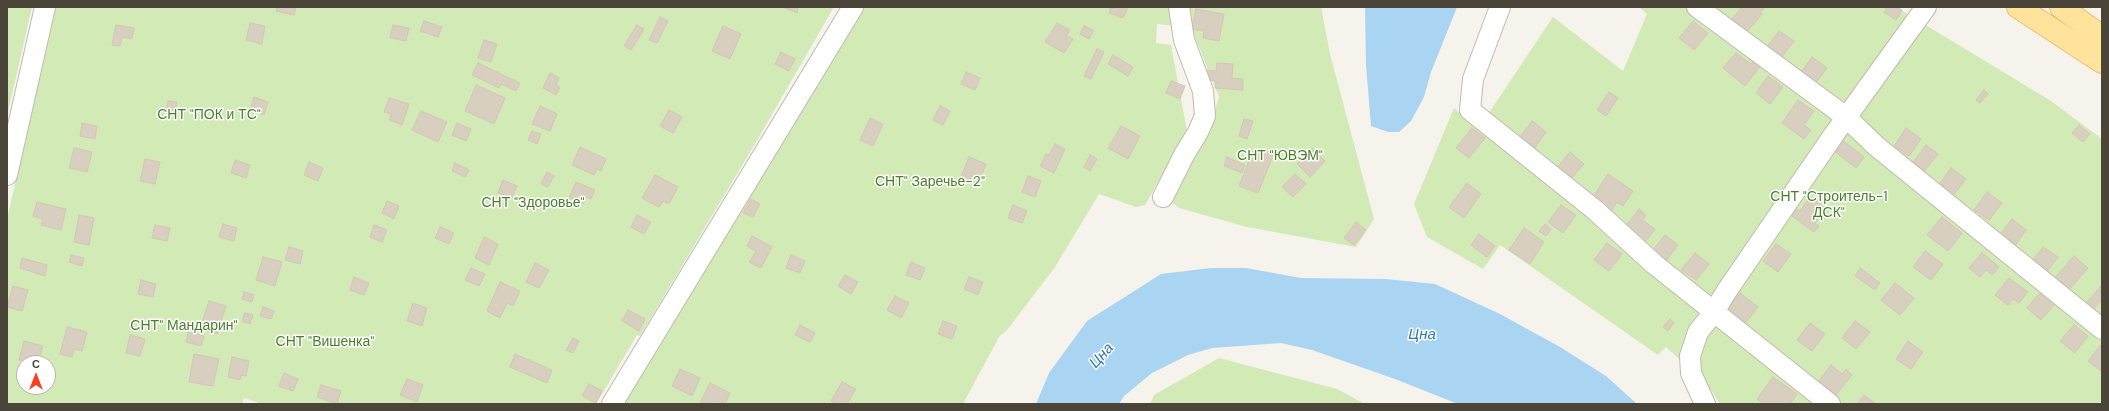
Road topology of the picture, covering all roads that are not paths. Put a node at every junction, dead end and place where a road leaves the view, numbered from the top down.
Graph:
1 (45, 7) edge
2 (853, 7) edge
3 (1179, 7) edge
4 (1500, 7) edge
5 (1697, 7) edge
6 (1926, 7) edge
7 (2018, 7) edge
8 (2061, 7) edge
9 (2102, 37) edge
10 (2102, 62) edge
11 (1846, 118) junction
12 (7, 174) edge
13 (1163, 197) dead end
14 (1714, 312) junction
15 (2102, 329) edge
16 (612, 404) edge
17 (1705, 404) edge
18 (1830, 404) edge

1 - 12 street
2 - 16 street
3 - 13 street
4 - 14 street
5 - 11 street
6 - 11 street
7 - 10 main road
8 - 9 main road
11 - 14 street
11 - 15 street
14 - 17 street
14 - 18 street

